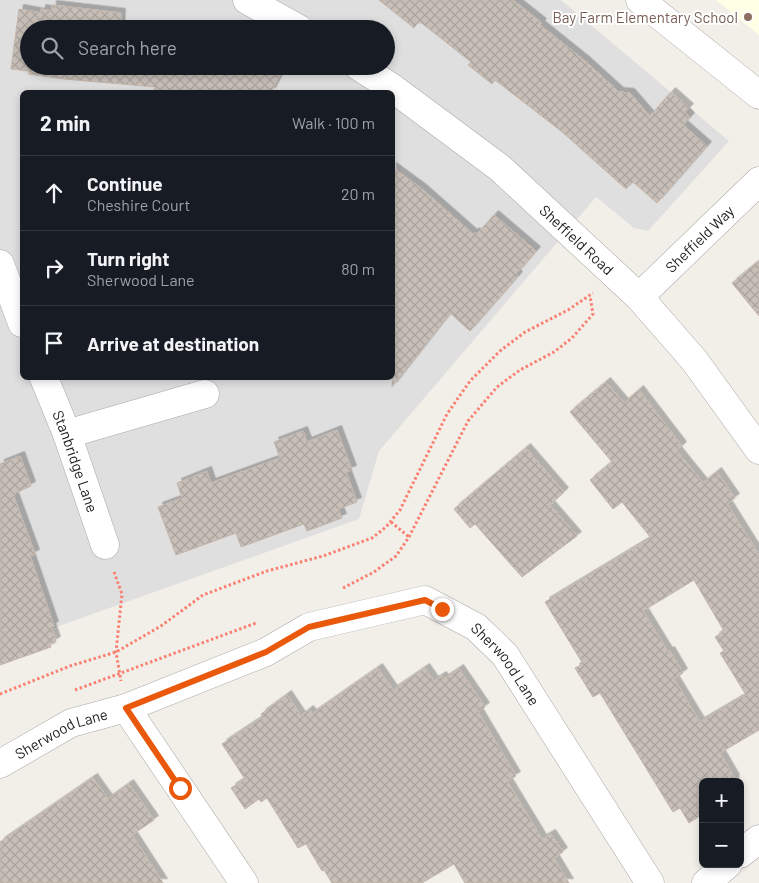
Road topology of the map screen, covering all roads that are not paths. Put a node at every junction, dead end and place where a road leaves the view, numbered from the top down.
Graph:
1 (247, 0) edge
2 (640, 0) edge
3 (283, 20) edge
4 (372, 75) edge
5 (394, 90) edge
6 (395, 91) edge
7 (759, 95) edge
8 (759, 181) edge
9 (0, 264) edge
10 (638, 297) junction
11 (20, 318) edge
12 (45, 380) edge
13 (204, 394) dead end
14 (67, 434) junction
15 (759, 450) edge
16 (105, 545) road end
17 (126, 708) junction
18 (0, 764) edge
19 (759, 839) edge
20 (744, 851) edge
21 (723, 868) edge
22 (244, 883) edge
23 (650, 883) edge
24 (706, 883) edge

1 - 3 street
2 - 7 street
4 - 5 street, Sheffield Road
6 - 10 street, Sheffield Road
8 - 10 street, Sheffield Way
9 - 11 street
10 - 15 street, Sheffield Road
12 - 14 street, Stanbridge Lane
13 - 14 street
14 - 16 street, Stanbridge Lane
17 - 18 street, Sherwood Lane
17 - 22 street
17 - 23 street, Sherwood Lane
19 - 20 street
21 - 24 street

